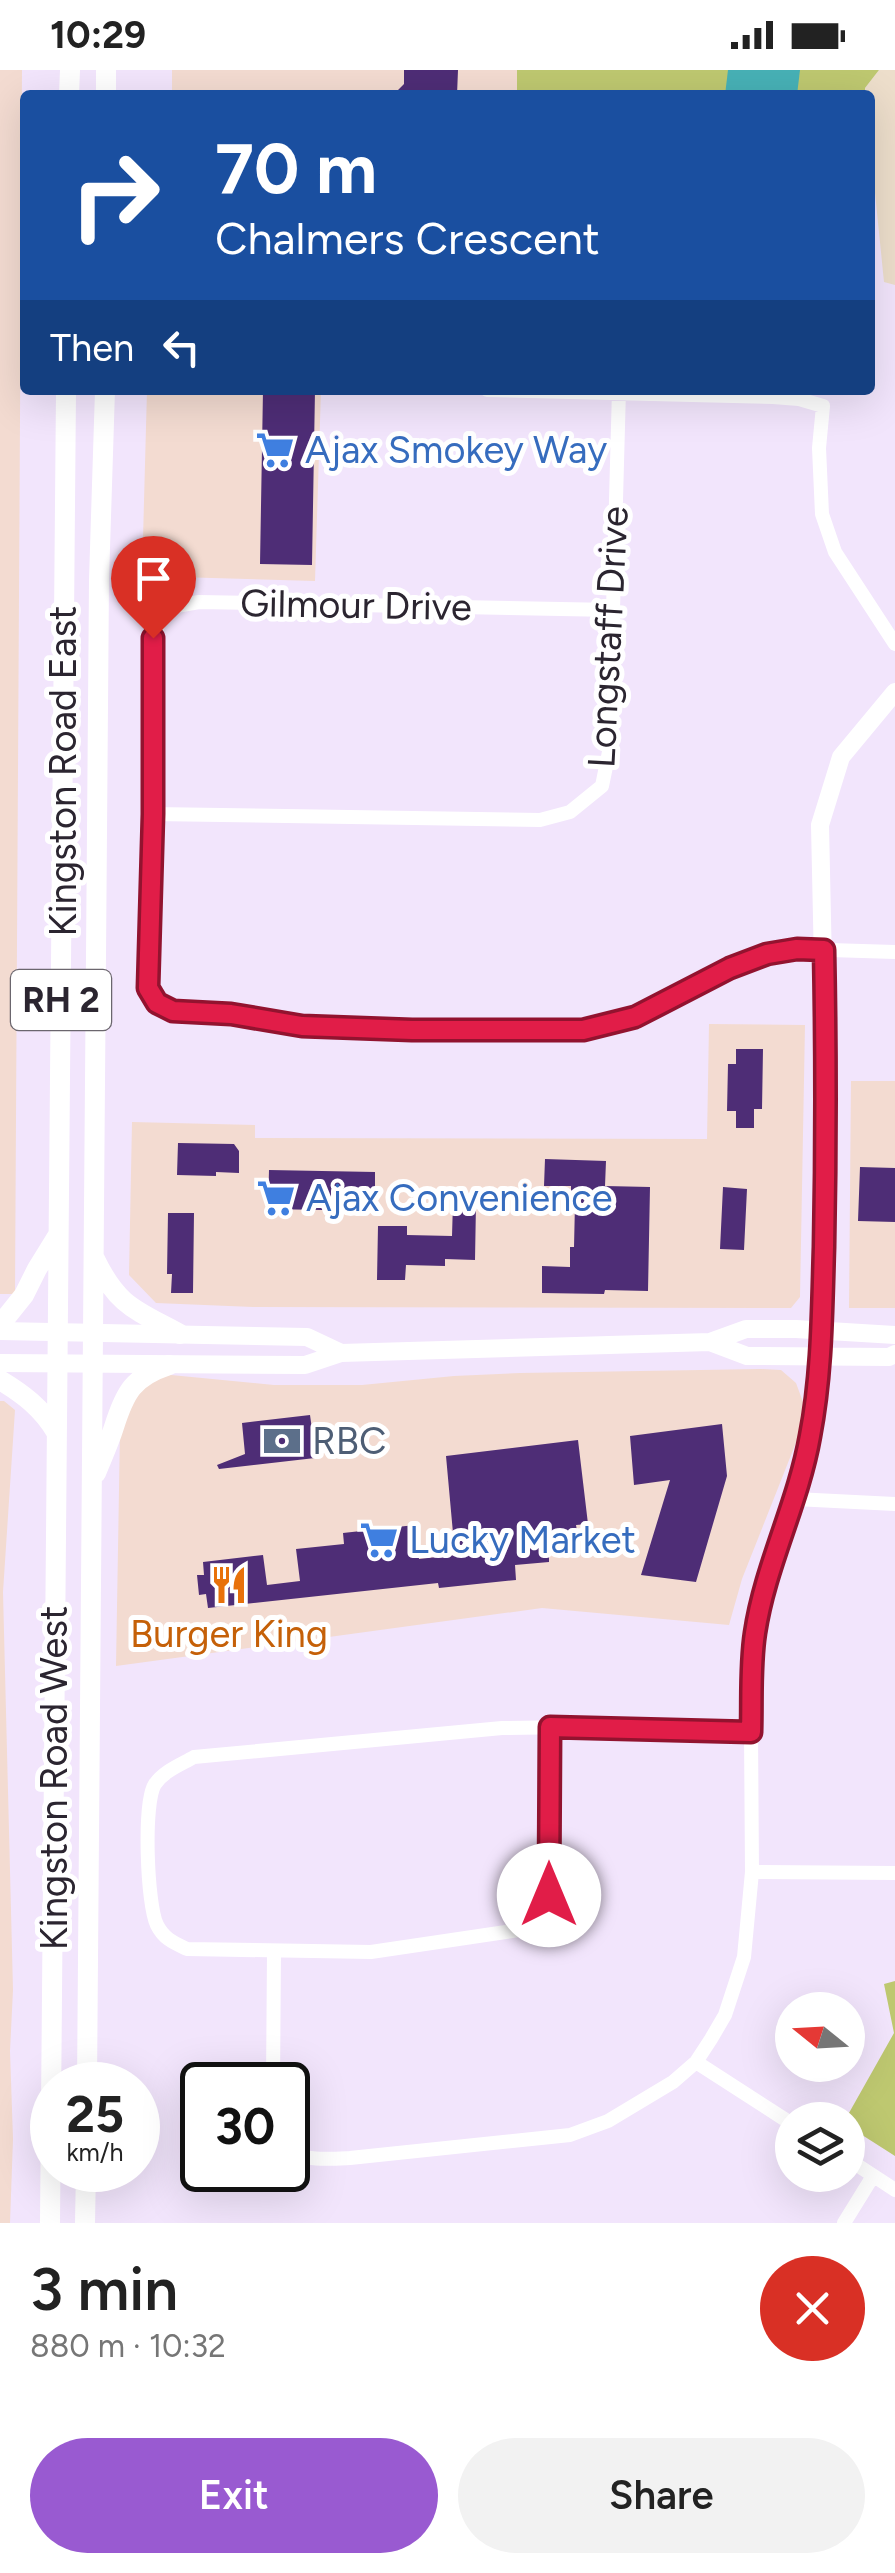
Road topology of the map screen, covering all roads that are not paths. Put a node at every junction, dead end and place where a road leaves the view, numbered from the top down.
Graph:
1 (66, 395) edge
2 (105, 395) edge
3 (620, 395) edge
4 (722, 395) edge
5 (613, 610) junction
6 (895, 644) edge
7 (895, 692) edge
8 (153, 814) junction
9 (824, 950) junction
10 (895, 952) edge
11 (60, 1234) junction
12 (94, 1258) junction
13 (0, 1328) edge
14 (821, 1330) junction
15 (58, 1332) junction
16 (94, 1332) junction
17 (180, 1334) junction
18 (895, 1334) edge
19 (710, 1342) junction
20 (341, 1353) junction
21 (895, 1354) edge
22 (820, 1358) junction
23 (0, 1362) edge
24 (56, 1362) junction
25 (92, 1363) junction
26 (170, 1365) junction
27 (0, 1380) edge
28 (56, 1432) junction
29 (92, 1484) junction
30 (795, 1499) junction
31 (895, 1504) edge
32 (550, 1727) junction
33 (751, 1732) junction
34 (752, 1872) junction
35 (895, 1873) edge
36 (274, 1952) junction
37 (86, 2062) edge
38 (273, 2062) edge
39 (696, 2062) junction
40 (775, 2113) edge
41 (310, 2157) edge
42 (865, 2171) edge
43 (872, 2176) junction
44 (895, 2190) edge
45 (86, 2192) edge
46 (50, 2223) edge
47 (85, 2223) edge
48 (844, 2223) edge

1 - 11 main road, Kingston Road East / RH 2
2 - 12 main road, Kingston Road East / RH 2
3 - 5 street, Longstaff Drive
4 - 6 street
5 - 8 street, Longstaff Drive
5 - 8 street, Gilmour Drive
7 - 9 main road
8 - 9 street, Gilmour Drive
9 - 10 street, Gilmour Drive
9 - 14 main road
11 - 13 main road
11 - 15 main road, Kingston Road East / RH 2
12 - 16 main road, Kingston Road East / RH 2
12 - 17 main road
13 - 15 main road
14 - 18 main road
14 - 19 main road
14 - 22 main road
15 - 16 main road
15 - 24 main road, Kingston Road West / RH 2
16 - 17 main road
16 - 25 main road, Kingston Road West / RH 2
17 - 20 main road
19 - 20 main road
19 - 22 main road
20 - 26 main road
21 - 22 main road
22 - 30 street
23 - 24 main road
24 - 25 main road
24 - 28 main road, Kingston Road West / RH 2
25 - 26 main road
25 - 29 main road, Kingston Road West / RH 2
26 - 29 main road
27 - 28 main road
28 - 46 main road, Kingston Road West / RH 2
29 - 37 main road, Kingston Road West / RH 2
30 - 31 street
30 - 33 street
32 - 33 street
32 - 36 street
32 - 36 street
33 - 34 street
34 - 35 street
34 - 39 street
36 - 38 street
39 - 40 street
39 - 41 street
42 - 43 street
43 - 44 street
43 - 48 street
45 - 47 main road

